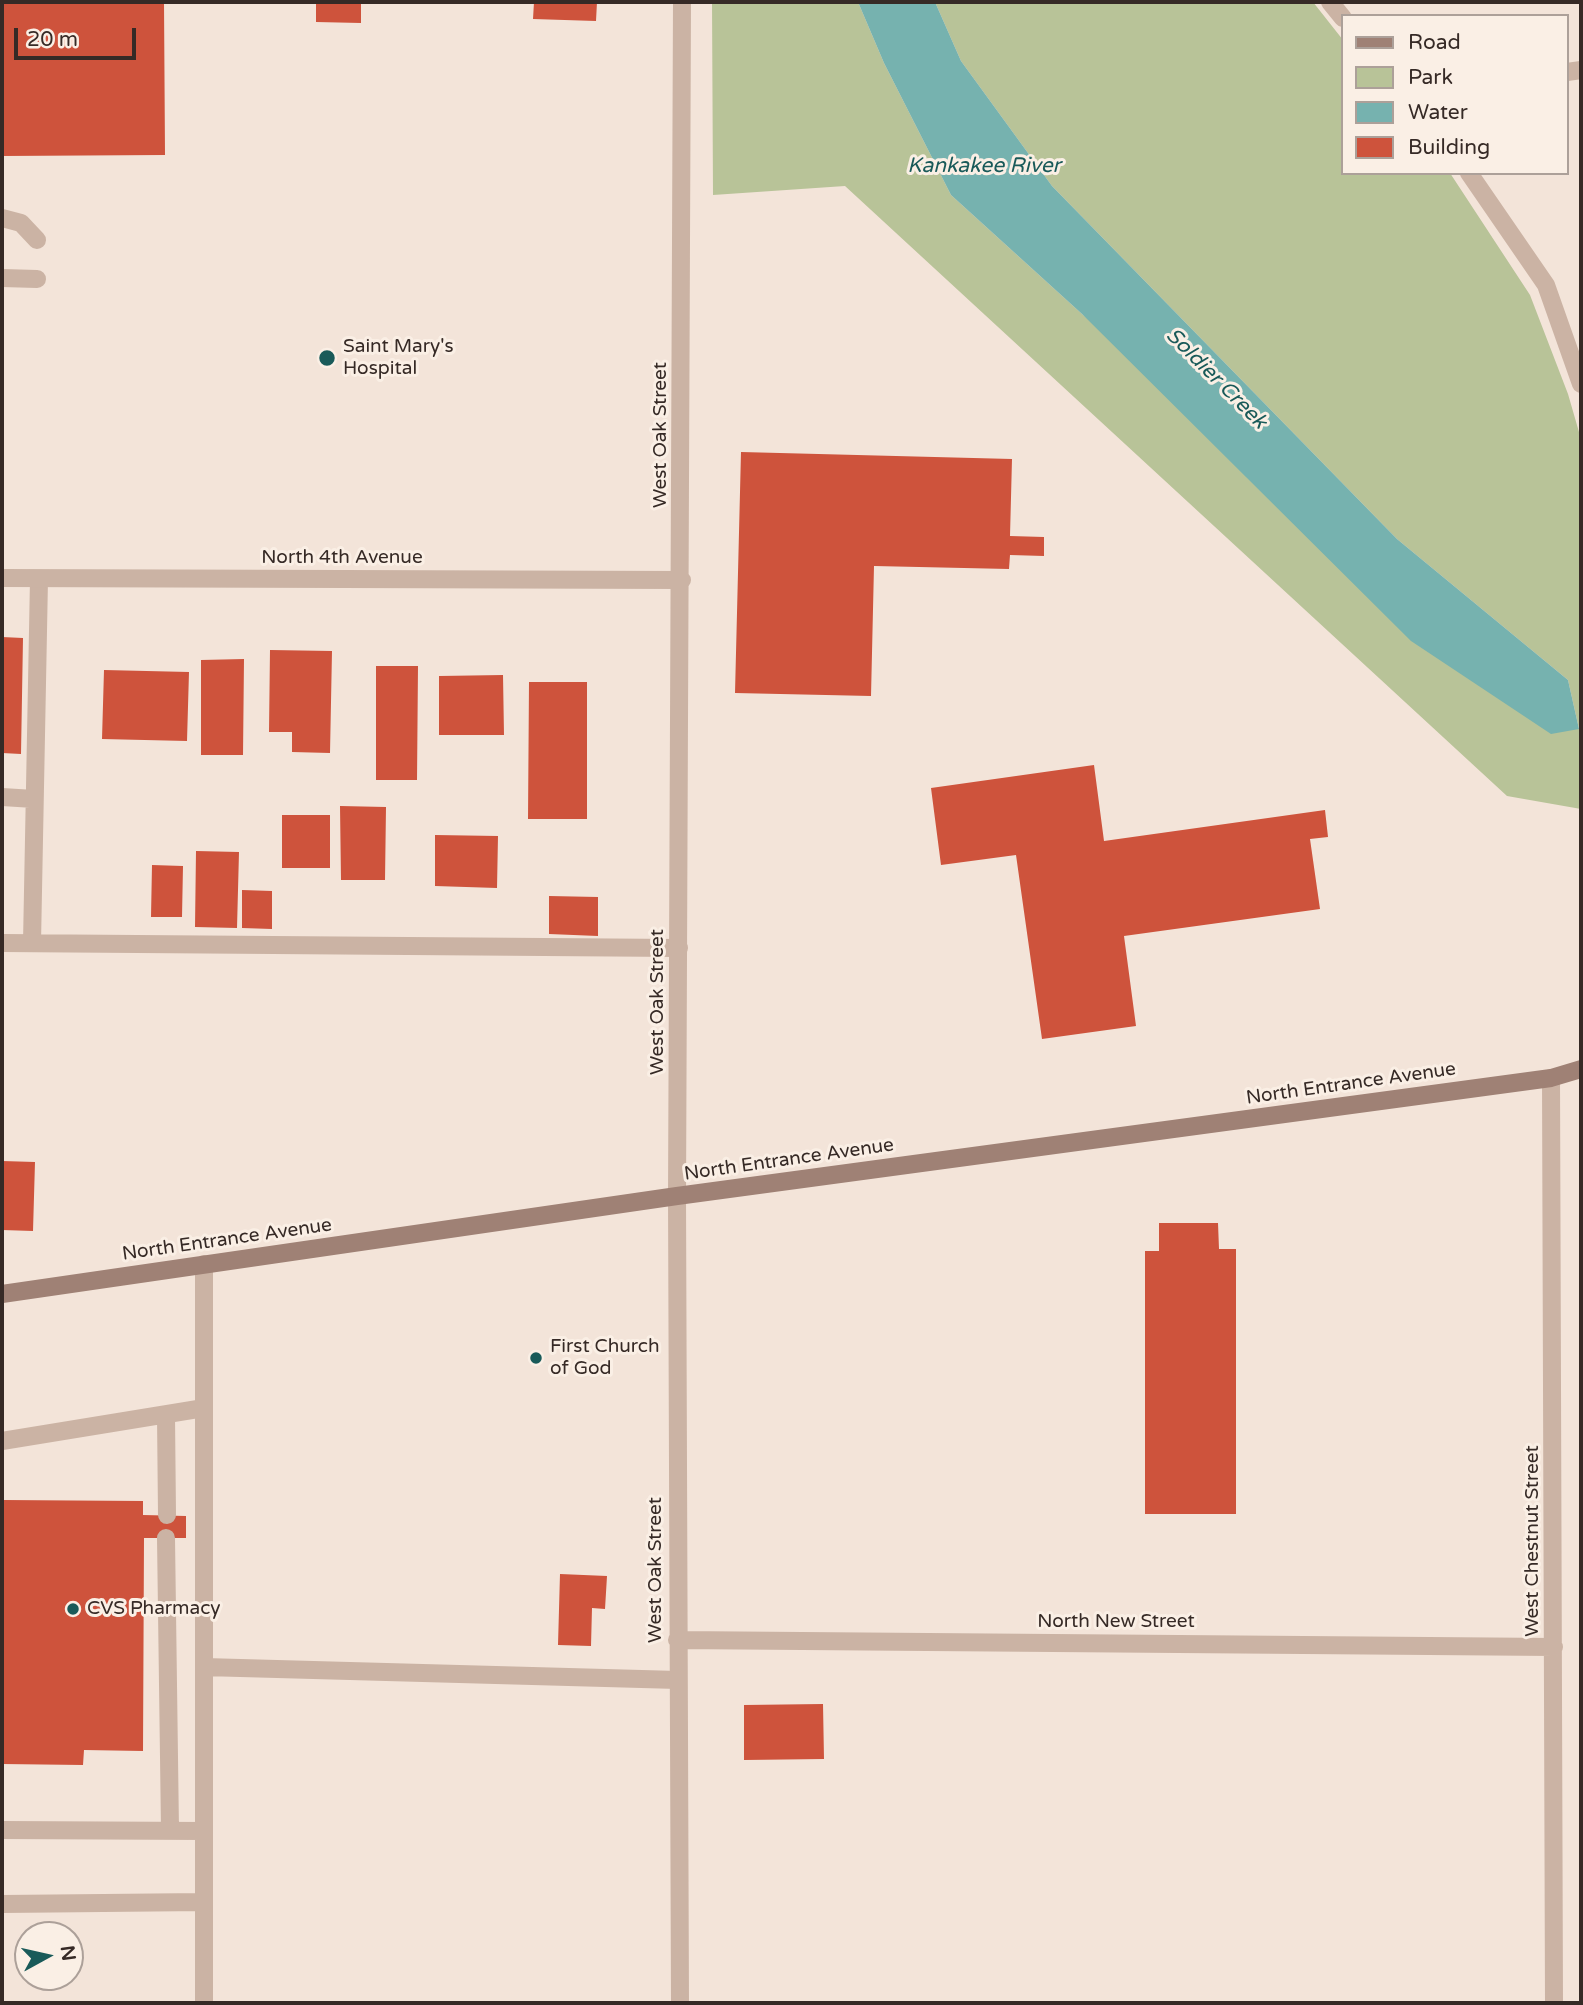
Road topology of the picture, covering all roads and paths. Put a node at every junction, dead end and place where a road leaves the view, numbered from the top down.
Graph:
1 (682, 2) edge
2 (1330, 2) edge
3 (1342, 17) edge
4 (1470, 175) edge
5 (2, 218) edge
6 (37, 240) dead end
7 (2, 278) edge
8 (37, 279) dead end
9 (1581, 384) edge
10 (2, 578) edge
11 (38, 579) junction
12 (682, 580) junction
13 (2, 797) edge
14 (34, 799) junction
15 (2, 943) edge
16 (32, 943) junction
17 (679, 948) junction
18 (1581, 1069) edge
19 (1551, 1078) junction
20 (677, 1196) junction
21 (204, 1264) junction
22 (2, 1294) edge
23 (204, 1408) junction
24 (166, 1416) junction
25 (2, 1441) edge
26 (167, 1515) dead end
27 (166, 1538) dead end
28 (677, 1640) junction
29 (1554, 1647) junction
30 (204, 1667) junction
31 (678, 1680) junction
32 (2, 1830) edge
33 (170, 1830) junction
34 (204, 1831) junction
35 (204, 1902) junction
36 (2, 1904) edge
37 (204, 2003) edge
38 (680, 2003) edge
39 (1554, 2003) edge

1 - 12 street, West Oak Street
2 - 3 street
4 - 9 street
5 - 6 street
7 - 8 street
10 - 11 street, North 4th Avenue
11 - 12 street, North 4th Avenue
11 - 14 street
12 - 17 street, West Oak Street
13 - 14 street
14 - 16 street
15 - 16 street
16 - 17 street
17 - 20 street, West Oak Street
18 - 19 main road, North Entrance Avenue
19 - 20 main road, North Entrance Avenue
19 - 29 street, West Chestnut Street
20 - 21 main road, North Entrance Avenue
20 - 28 street, West Oak Street
21 - 22 main road, North Entrance Avenue
21 - 23 street
23 - 24 street
23 - 30 street
24 - 25 street
24 - 26 street
27 - 33 street
28 - 29 street, North New Street
28 - 31 street, West Oak Street
29 - 39 street, West Chestnut Street
30 - 31 street
30 - 34 street
31 - 38 street, West Oak Street
32 - 33 street
33 - 34 street
34 - 35 street
35 - 36 street
35 - 37 street

